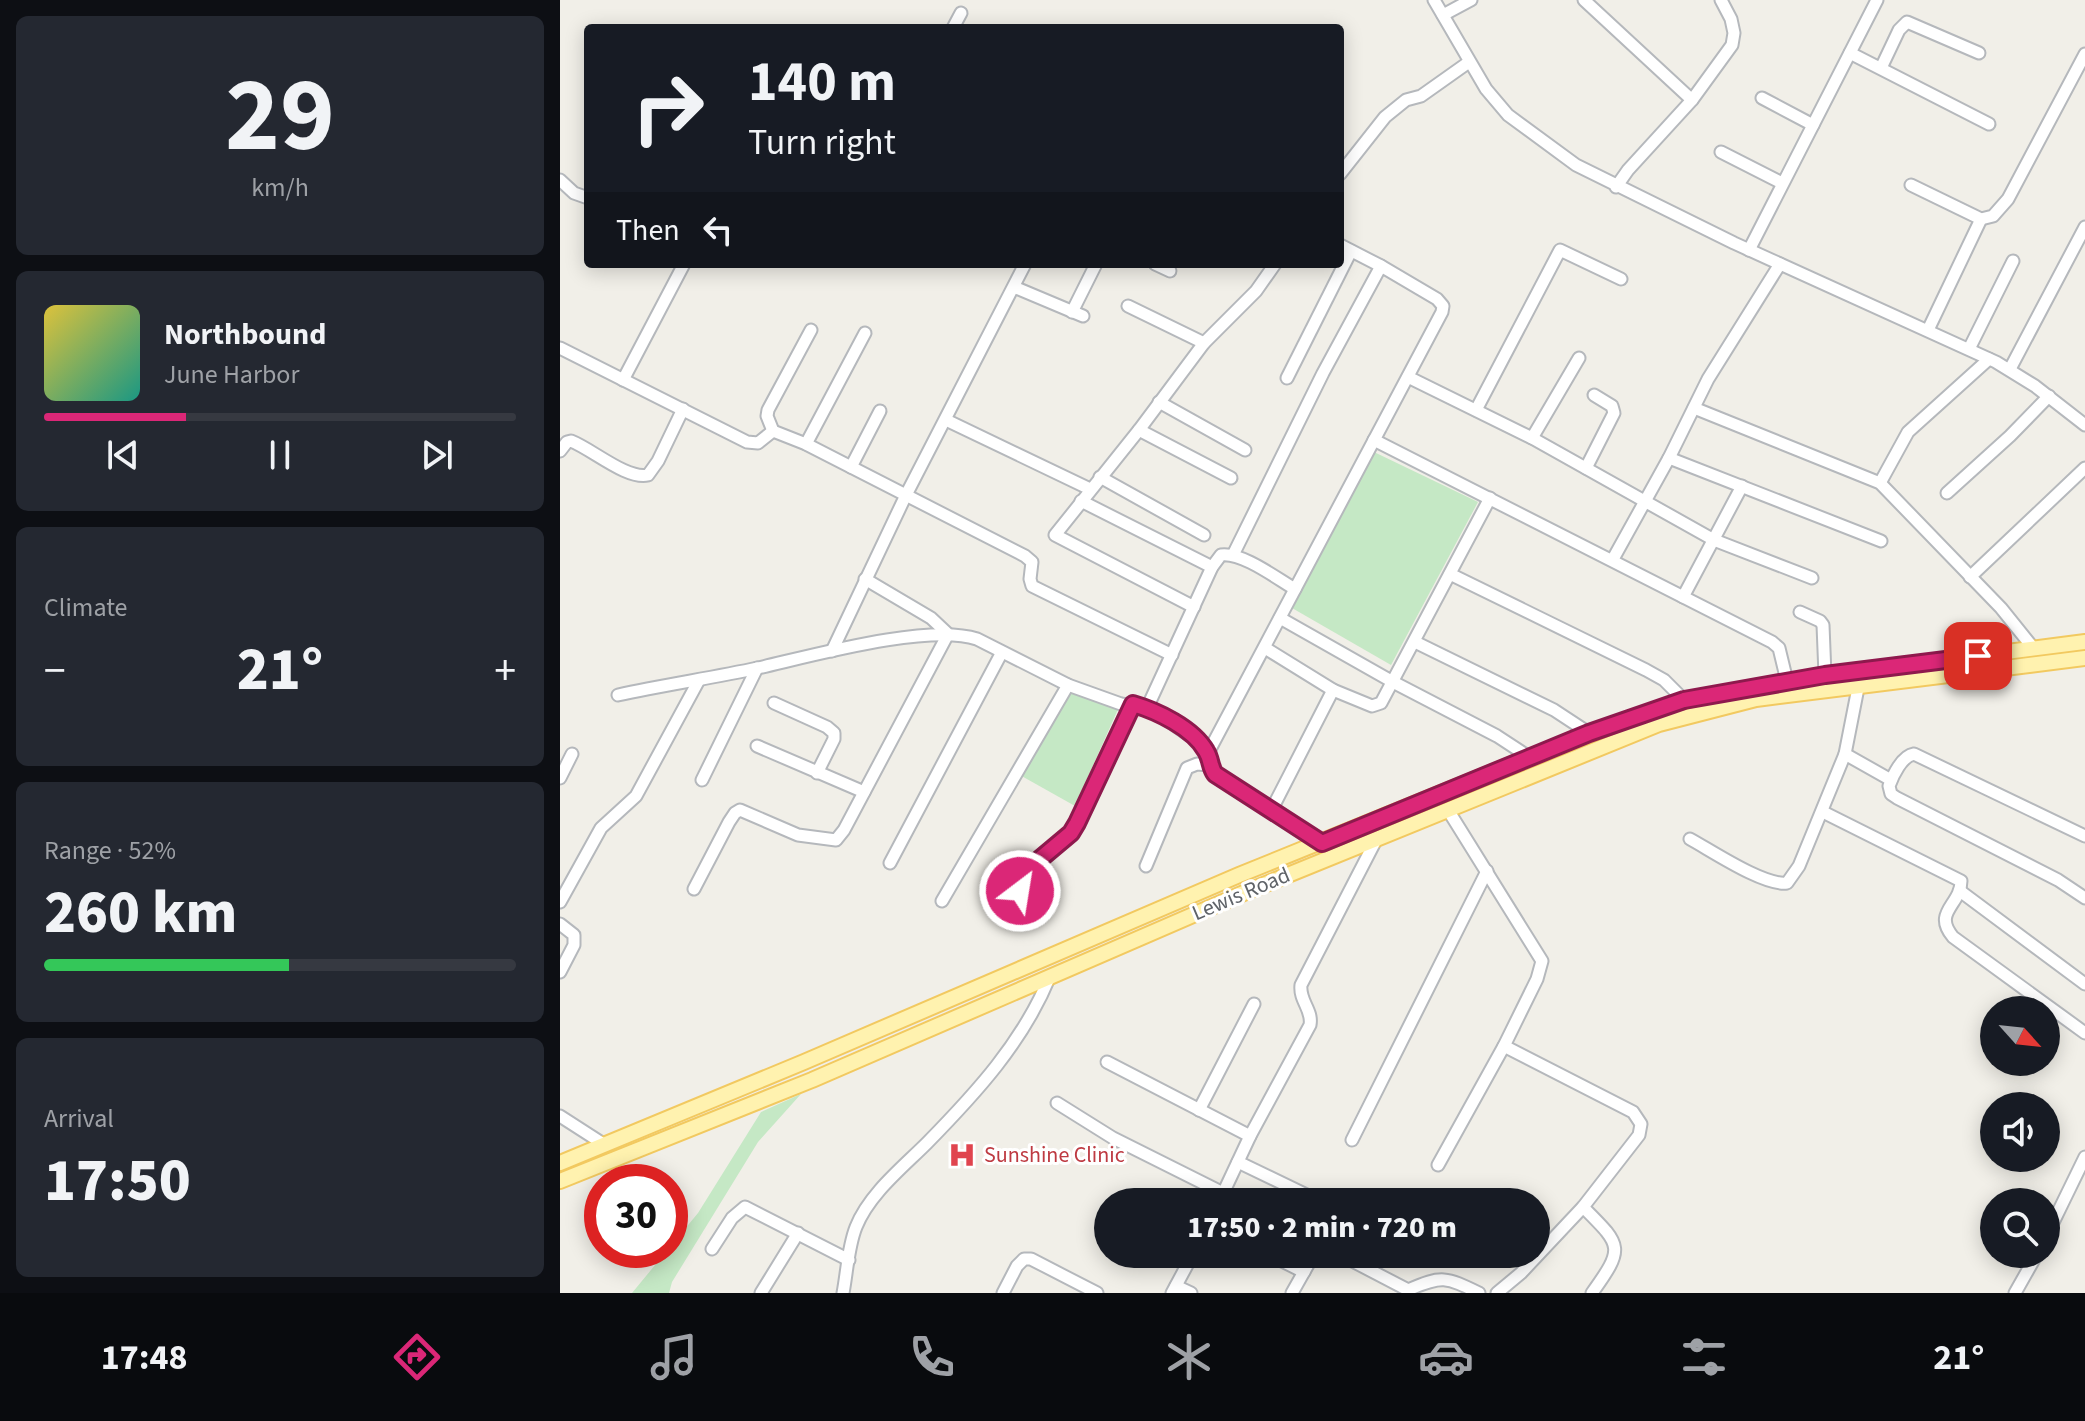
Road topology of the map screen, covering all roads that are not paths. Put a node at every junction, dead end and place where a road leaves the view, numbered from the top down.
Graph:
1 (1434, 0) edge
2 (1471, 0) edge
3 (1584, 0) edge
4 (1721, 0) edge
5 (1877, 0) edge
6 (961, 13) dead end
7 (1443, 15) junction
8 (955, 24) edge
9 (1850, 53) junction
10 (1979, 53) dead end
11 (2085, 54) edge
12 (1469, 62) junction
13 (1881, 68) junction
14 (1762, 98) dead end
15 (1692, 100) junction
16 (1989, 124) dead end
17 (1813, 125) junction
18 (1721, 152) dead end
19 (1344, 169) edge
20 (560, 180) edge
21 (1782, 183) junction
22 (1911, 185) dead end
23 (1616, 187) junction
24 (584, 197) edge
25 (1981, 219) junction
26 (2085, 227) edge
27 (1346, 248) edge
28 (1749, 250) junction
29 (2013, 261) dead end
30 (1780, 264) junction
31 (1381, 266) junction
32 (682, 268) edge
33 (1023, 268) edge
34 (1094, 268) edge
35 (1164, 268) edge
36 (1272, 268) edge
37 (1337, 268) edge
38 (1170, 271) dead end
39 (1621, 279) dead end
40 (1014, 287) junction
41 (1128, 306) dead end
42 (811, 330) dead end
43 (1928, 330) junction
44 (865, 333) dead end
45 (1204, 343) junction
46 (560, 348) edge
47 (1969, 349) junction
48 (1579, 358) dead end
49 (1989, 359) junction
50 (2010, 369) junction
51 (1408, 377) junction
52 (1287, 378) dead end
53 (623, 380) junction
54 (1594, 395) dead end
55 (2049, 396) junction
56 (1159, 402) junction
57 (1694, 408) junction
58 (683, 409) junction
59 (1476, 410) junction
60 (880, 411) dead end
61 (946, 420) junction
62 (2085, 425) edge
63 (1139, 430) junction
64 (773, 431) junction
65 (1532, 438) junction
66 (1374, 440) junction
67 (806, 444) junction
68 (1245, 450) dead end
69 (560, 451) edge
70 (1669, 458) junction
71 (851, 467) junction
72 (1586, 468) junction
73 (2085, 468) edge
74 (1100, 477) junction
75 (1231, 478) dead end
76 (1880, 483) junction
77 (1742, 486) junction
78 (1090, 489) junction
79 (1947, 493) dead end
80 (906, 495) junction
81 (1490, 498) junction
82 (1646, 500) junction
83 (1081, 501) junction
84 (1204, 535) dead end
85 (1714, 540) junction
86 (1881, 541) dead end
87 (1233, 555) junction
88 (1613, 559) junction
89 (1212, 567) junction
90 (1450, 574) junction
91 (1970, 577) junction
92 (1812, 578) dead end
93 (865, 579) junction
94 (1295, 589) junction
95 (1683, 597) junction
96 (1194, 607) junction
97 (1800, 612) dead end
98 (1280, 618) junction
99 (948, 634) junction
100 (1415, 642) junction
101 (2085, 642) edge
102 (1265, 648) junction
103 (2034, 649) junction
104 (832, 651) junction
105 (1002, 652) junction
106 (1172, 655) junction
107 (2085, 658) edge
108 (757, 668) junction
109 (1825, 675) junction
110 (699, 680) junction
111 (1787, 681) junction
112 (1393, 682) junction
113 (1068, 685) junction
114 (1858, 688) junction
115 (1333, 690) junction
116 (618, 695) dead end
117 (1684, 700) junction
118 (774, 703) dead end
119 (1133, 704) junction
120 (1147, 708) junction
121 (1589, 733) junction
122 (757, 746) dead end
123 (572, 754) dead end
124 (1845, 754) junction
125 (1529, 757) junction
126 (1208, 759) junction
127 (817, 773) junction
128 (560, 778) edge
129 (702, 780) dead end
130 (1891, 780) junction
131 (864, 792) junction
132 (1272, 809) junction
133 (1448, 810) junction
134 (1823, 812) junction
135 (2085, 836) edge
136 (1377, 838) junction
137 (1690, 839) dead end
138 (1322, 843) junction
139 (890, 863) dead end
140 (1146, 866) dead end
141 (1487, 871) junction
142 (1239, 875) junction
143 (694, 889) dead end
144 (1960, 891) junction
145 (1246, 892) junction
146 (2085, 898) edge
147 (942, 901) dead end
148 (560, 902) edge
149 (1010, 911) dead end
150 (560, 924) edge
151 (560, 972) edge
152 (1050, 976) junction
153 (2085, 984) edge
154 (975, 989) junction
155 (1254, 1004) dead end
156 (983, 1005) junction
157 (2085, 1033) edge
158 (1504, 1046) junction
159 (1107, 1062) dead end
160 (1057, 1103) dead end
161 (1199, 1110) junction
162 (560, 1116) edge
163 (1250, 1136) junction
164 (1352, 1140) dead end
165 (605, 1145) junction
166 (2085, 1157) edge
167 (1238, 1162) junction
168 (560, 1163) edge
169 (1438, 1165) dead end
170 (560, 1181) edge
171 (1203, 1188) edge
172 (1226, 1188) edge
173 (1292, 1188) edge
174 (1583, 1207) junction
175 (2060, 1208) edge
176 (798, 1233) junction
177 (1550, 1236) edge
178 (712, 1249) dead end
179 (849, 1260) junction
180 (1183, 1268) edge
181 (1296, 1268) edge
182 (1306, 1268) edge
183 (1366, 1268) edge
184 (1524, 1268) edge
185 (2029, 1268) edge
186 (1304, 1272) junction
187 (1174, 1289) edge
188 (761, 1293) edge
189 (843, 1293) edge
190 (1003, 1293) edge
191 (1097, 1293) edge
192 (1191, 1293) edge
193 (1292, 1293) edge
194 (1479, 1293) edge
195 (1497, 1293) edge
196 (1592, 1293) edge
197 (2015, 1293) edge

1 - 7 street
2 - 7 street
3 - 15 street
4 - 15 street
5 - 9 street
6 - 8 street
7 - 12 street
9 - 13 street
9 - 17 street
10 - 13 street
11 - 25 street
12 - 19 street
12 - 23 street
13 - 16 street
14 - 17 street
15 - 23 street
17 - 21 street
18 - 21 street
20 - 24 street
21 - 28 street
22 - 25 street
23 - 28 street
25 - 43 street
26 - 50 street
27 - 31 street
28 - 30 street
29 - 47 street
30 - 43 street
30 - 57 street
31 - 51 street
31 - 87 street
32 - 53 street
33 - 40 street
34 - 40 street
35 - 38 street
36 - 45 street
37 - 52 street
39 - 59 street
40 - 61 street
41 - 45 street
42 - 64 street
43 - 47 street
44 - 67 street
45 - 56 street
46 - 53 street
47 - 49 street
48 - 65 street
49 - 50 street
49 - 76 street
50 - 55 street
51 - 59 street
51 - 66 street
53 - 58 street
54 - 72 street
55 - 62 street
55 - 79 street
56 - 63 street
56 - 68 street
57 - 70 street
57 - 76 street
58 - 64 street
58 - 69 street
59 - 65 street
60 - 71 street
61 - 78 street
61 - 80 street
63 - 74 street
63 - 75 street
64 - 67 street
65 - 72 street
66 - 81 street
66 - 94 street
67 - 71 street
70 - 77 street
70 - 82 street
71 - 80 street
72 - 82 street
73 - 91 street
74 - 78 street
74 - 84 street
76 - 91 street
77 - 85 street
77 - 86 street
78 - 83 street
80 - 93 street
80 - 106 street
81 - 88 street
81 - 90 street
82 - 85 street
82 - 88 street
83 - 89 street
83 - 96 street
85 - 92 street
85 - 95 street
87 - 89 street
87 - 94 street
88 - 95 street
89 - 96 street
90 - 100 street
90 - 117 street
91 - 103 street
93 - 99 street
93 - 104 street
94 - 98 street
95 - 111 street
96 - 106 street
97 - 109 street
98 - 102 street
98 - 112 street
99 - 104 street
99 - 105 street
99 - 131 street
100 - 112 street
100 - 121 street
101 - 103 main road, Lewis Road
102 - 115 street
102 - 126 street
103 - 109 main road, Lewis Road
104 - 108 street
105 - 113 street
105 - 139 street
106 - 120 street
107 - 114 main road, Lewis Road
108 - 110 street
108 - 129 street
109 - 111 main road, Lewis Road
110 - 116 street
110 - 148 street
111 - 117 main road, Lewis Road
112 - 115 street
112 - 125 street
113 - 119 street
113 - 147 street
114 - 124 street
114 - 133 main road, Lewis Road
115 - 132 street
117 - 121 main road, Lewis Road
118 - 127 street
119 - 120 street
119 - 149 street
120 - 126 street
121 - 125 main road, Lewis Road
122 - 127 street
123 - 128 street
124 - 130 street
124 - 134 street
125 - 138 main road, Lewis Road
126 - 132 street
126 - 140 street
127 - 131 street
130 - 135 street
130 - 146 street
131 - 143 street
132 - 138 street
133 - 136 main road, Lewis Road
133 - 141 street
134 - 137 street
134 - 144 street
136 - 145 main road, Lewis Road
136 - 163 street
138 - 142 main road, Lewis Road
141 - 158 street
141 - 164 street
142 - 145 main road
142 - 154 main road, Lewis Road
144 - 153 street
144 - 157 street
145 - 152 main road, Lewis Road
150 - 151 street
152 - 156 main road, Lewis Road
152 - 179 street
154 - 156 main road
154 - 165 main road, Lewis Road
155 - 161 street
156 - 170 main road, Lewis Road
158 - 169 street
158 - 174 street
159 - 161 street
160 - 171 street
161 - 163 street
162 - 165 street
163 - 167 street
165 - 168 main road, Lewis Road
166 - 175 street
167 - 172 street
167 - 173 street
174 - 177 street
174 - 196 street
176 - 178 street
176 - 179 street
176 - 188 street
179 - 189 street
180 - 187 street
181 - 186 street
182 - 186 street
183 - 194 street
184 - 195 street
185 - 197 street
186 - 193 street
187 - 192 street
190 - 191 street

